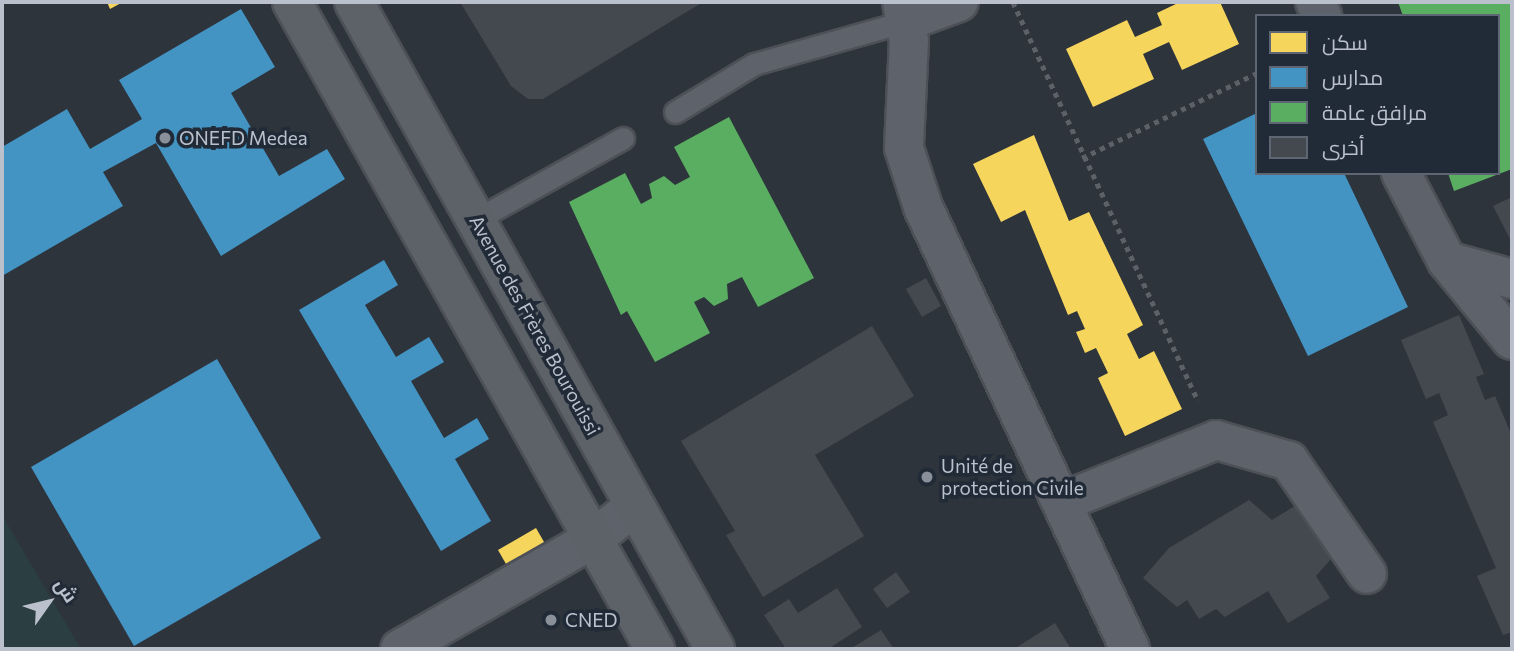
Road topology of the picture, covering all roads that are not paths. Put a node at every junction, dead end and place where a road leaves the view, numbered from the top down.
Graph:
1 (292, 2) edge
2 (354, 2) edge
3 (958, 2) edge
4 (904, 11) edge
5 (675, 112) dead end
6 (623, 138) dead end
7 (1402, 175) edge
8 (477, 219) junction
9 (1447, 261) junction
10 (1512, 279) edge
11 (1512, 340) edge
12 (1062, 502) junction
13 (635, 506) junction
14 (593, 539) junction
15 (1367, 574) dead end
16 (400, 649) edge
17 (655, 649) edge
18 (715, 649) edge
19 (1130, 649) edge

1 - 14 main road
2 - 8 main road, Avenue des Frères Bourouissi
3 - 4 street
4 - 5 lane
4 - 12 street
6 - 8 lane
7 - 9 street
8 - 13 main road, Avenue des Frères Bourouissi
9 - 10 street
9 - 11 street
12 - 15 street
12 - 19 street
13 - 14 street
13 - 18 main road, Avenue des Frères Bourouissi
14 - 16 street
14 - 17 main road

